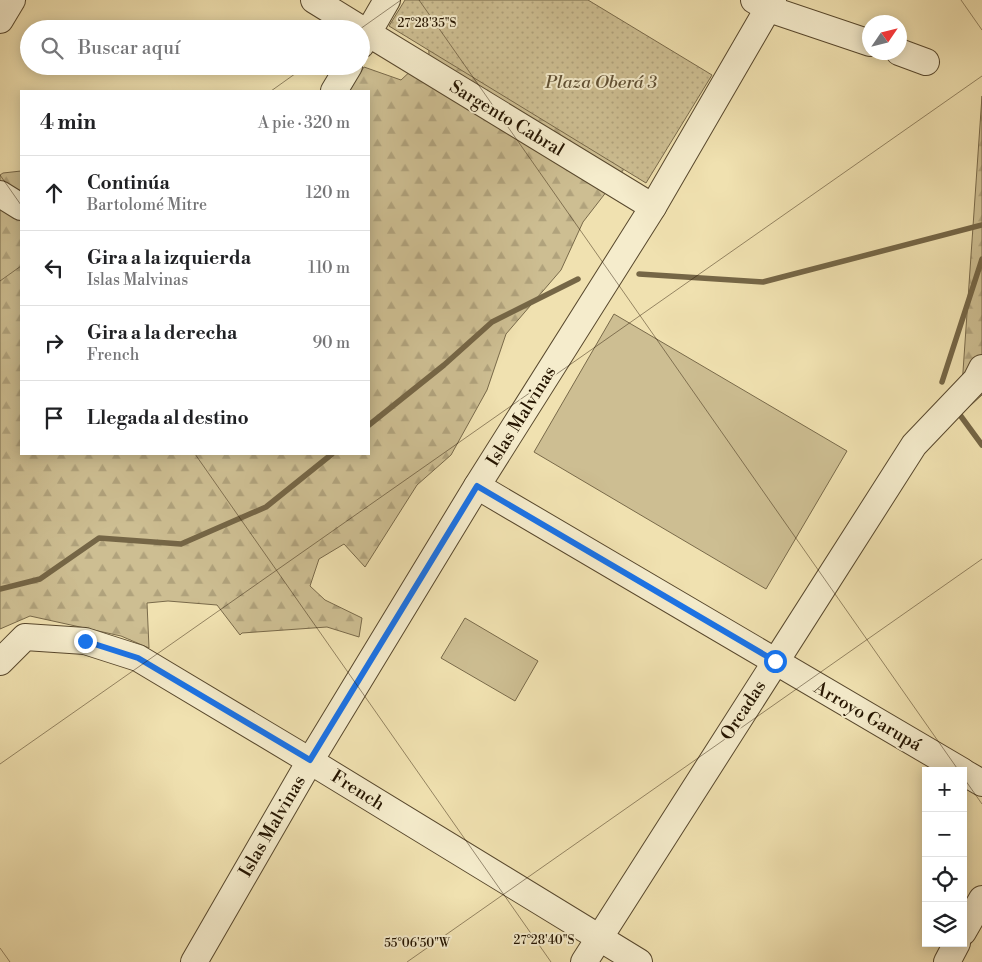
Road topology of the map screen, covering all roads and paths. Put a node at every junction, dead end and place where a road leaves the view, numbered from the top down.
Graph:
1 (12, 0) edge
2 (314, 0) edge
3 (387, 0) edge
4 (765, 3) edge
5 (0, 20) edge
6 (343, 20) edge
7 (370, 24) edge
8 (370, 38) edge
9 (862, 40) edge
10 (907, 55) edge
11 (926, 62) dead end
12 (344, 75) edge
13 (335, 90) edge
14 (0, 194) edge
15 (20, 206) edge
16 (653, 207) junction
17 (980, 378) edge
18 (477, 486) junction
19 (775, 661) junction
20 (0, 662) edge
21 (310, 760) junction
22 (955, 767) edge
23 (967, 774) edge
24 (982, 783) edge
25 (982, 899) edge
26 (967, 925) edge
27 (598, 937) junction
28 (955, 947) edge
29 (194, 962) edge
30 (584, 962) edge
31 (639, 962) edge
32 (947, 962) edge

1 - 5 street
2 - 6 street, Sargento Cabral
3 - 7 street
4 - 9 street
4 - 16 street, Islas Malvinas
8 - 16 street, Sargento Cabral
10 - 11 street
12 - 13 street
14 - 15 street
16 - 18 street, Islas Malvinas
17 - 19 street, Orcadas
18 - 19 street, Arroyo Garupá
18 - 21 street, Islas Malvinas
19 - 22 street, Arroyo Garupá
19 - 27 street, Orcadas
20 - 21 street, French
21 - 27 street, French
21 - 29 street, Islas Malvinas
23 - 24 street, Arroyo Garupá
25 - 26 street
27 - 30 street, Orcadas
27 - 31 street, French
28 - 32 street

